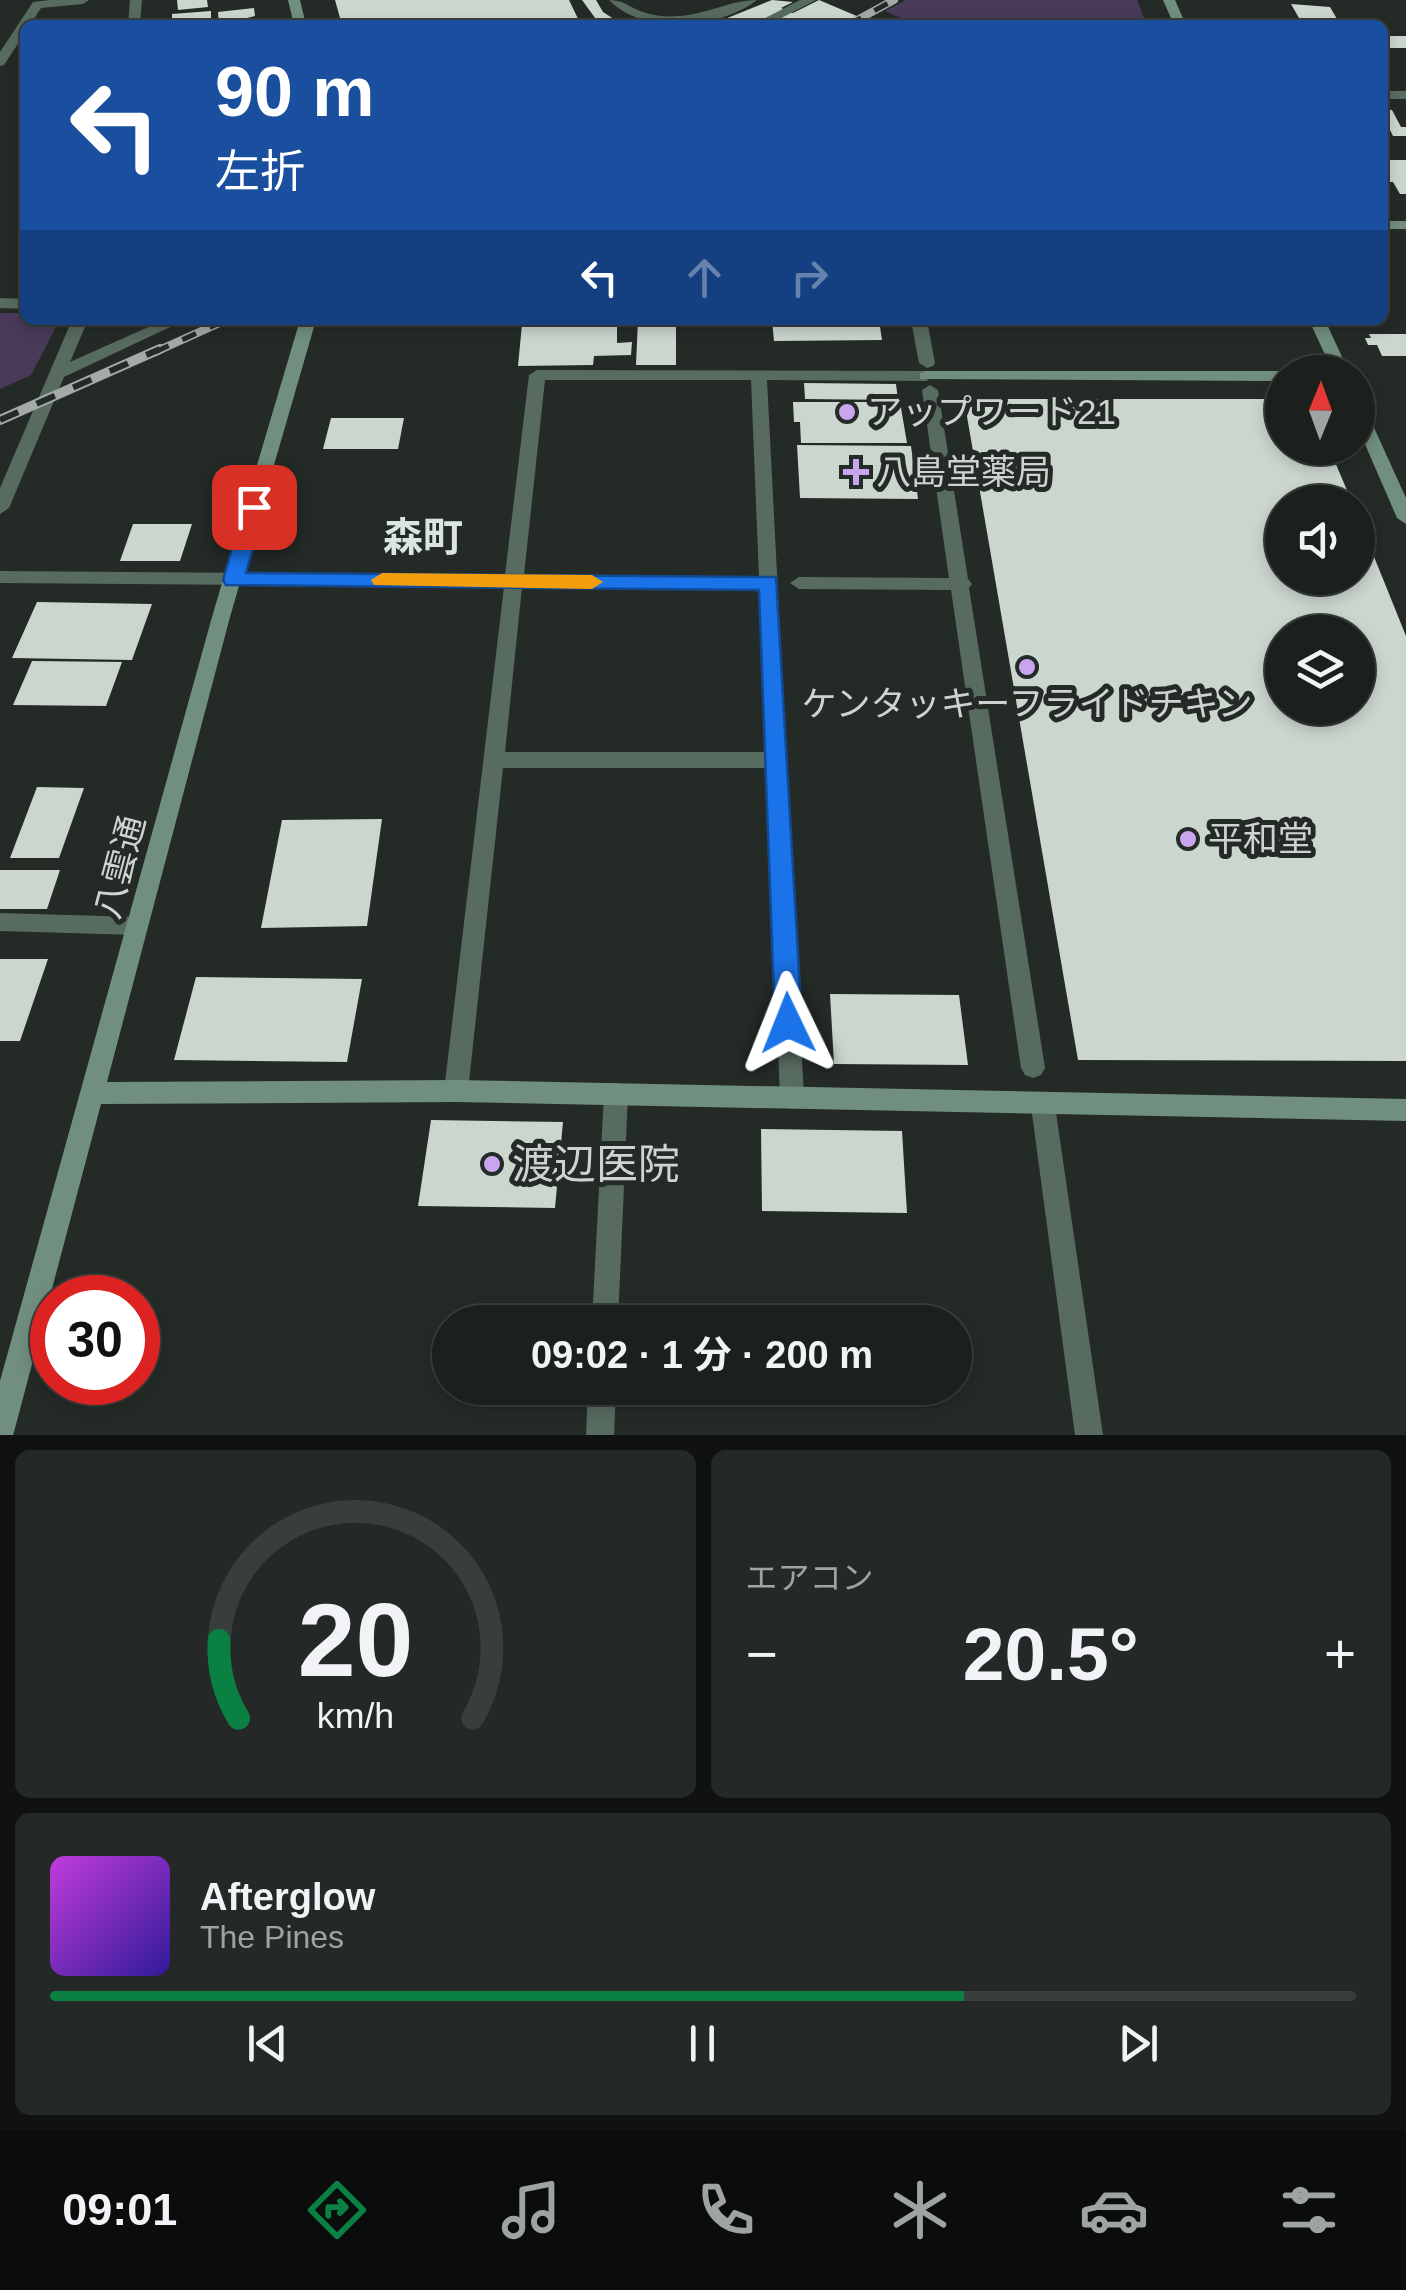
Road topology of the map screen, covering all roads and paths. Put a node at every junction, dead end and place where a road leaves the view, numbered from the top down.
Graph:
1 (83, 0) edge
2 (615, 0) edge
3 (751, 0) edge
4 (810, 0) edge
5 (25, 20) edge
6 (768, 20) edge
7 (20, 27) edge
8 (4, 47) edge
9 (0, 62) edge
10 (78, 325) edge
11 (167, 325) edge
12 (307, 325) edge
13 (921, 325) edge
14 (1319, 325) edge
15 (1333, 355) edge
16 (59, 373) junction
17 (759, 376) junction
18 (928, 376) junction
19 (1265, 376) edge
20 (1375, 448) edge
21 (0, 508) edge
22 (1406, 518) edge
23 (0, 577) edge
24 (234, 580) junction
25 (514, 582) junction
26 (769, 582) junction
27 (800, 583) dead end
28 (962, 584) junction
29 (494, 760) junction
30 (777, 760) junction
31 (0, 922) edge
32 (137, 926) junction
33 (1033, 1068) dead end
34 (456, 1091) junction
35 (94, 1092) junction
36 (616, 1094) junction
37 (792, 1098) junction
38 (1043, 1106) junction
39 (1406, 1110) edge
40 (606, 1305) edge
41 (601, 1405) edge
42 (0, 1432) edge
43 (600, 1435) edge
44 (1088, 1435) edge

1 - 5 street
2 - 3 street
4 - 6 street
7 - 8 street
8 - 9 street
10 - 16 street
11 - 16 street
12 - 24 street, 八雲通
13 - 18 street
14 - 15 street
16 - 21 street
17 - 18 street
17 - 25 street
17 - 26 street
18 - 19 street
18 - 28 street
20 - 22 street
23 - 24 street
24 - 25 street
24 - 32 street, 八雲通
25 - 26 street
25 - 29 street
26 - 30 street
27 - 28 street
28 - 33 street
29 - 30 street
29 - 34 street
30 - 37 street
31 - 32 street
32 - 35 street, 八雲通
34 - 35 street
34 - 36 street
35 - 42 street, 八雲通
36 - 37 street
36 - 40 street
37 - 38 street
38 - 39 street
38 - 44 street
41 - 43 street

